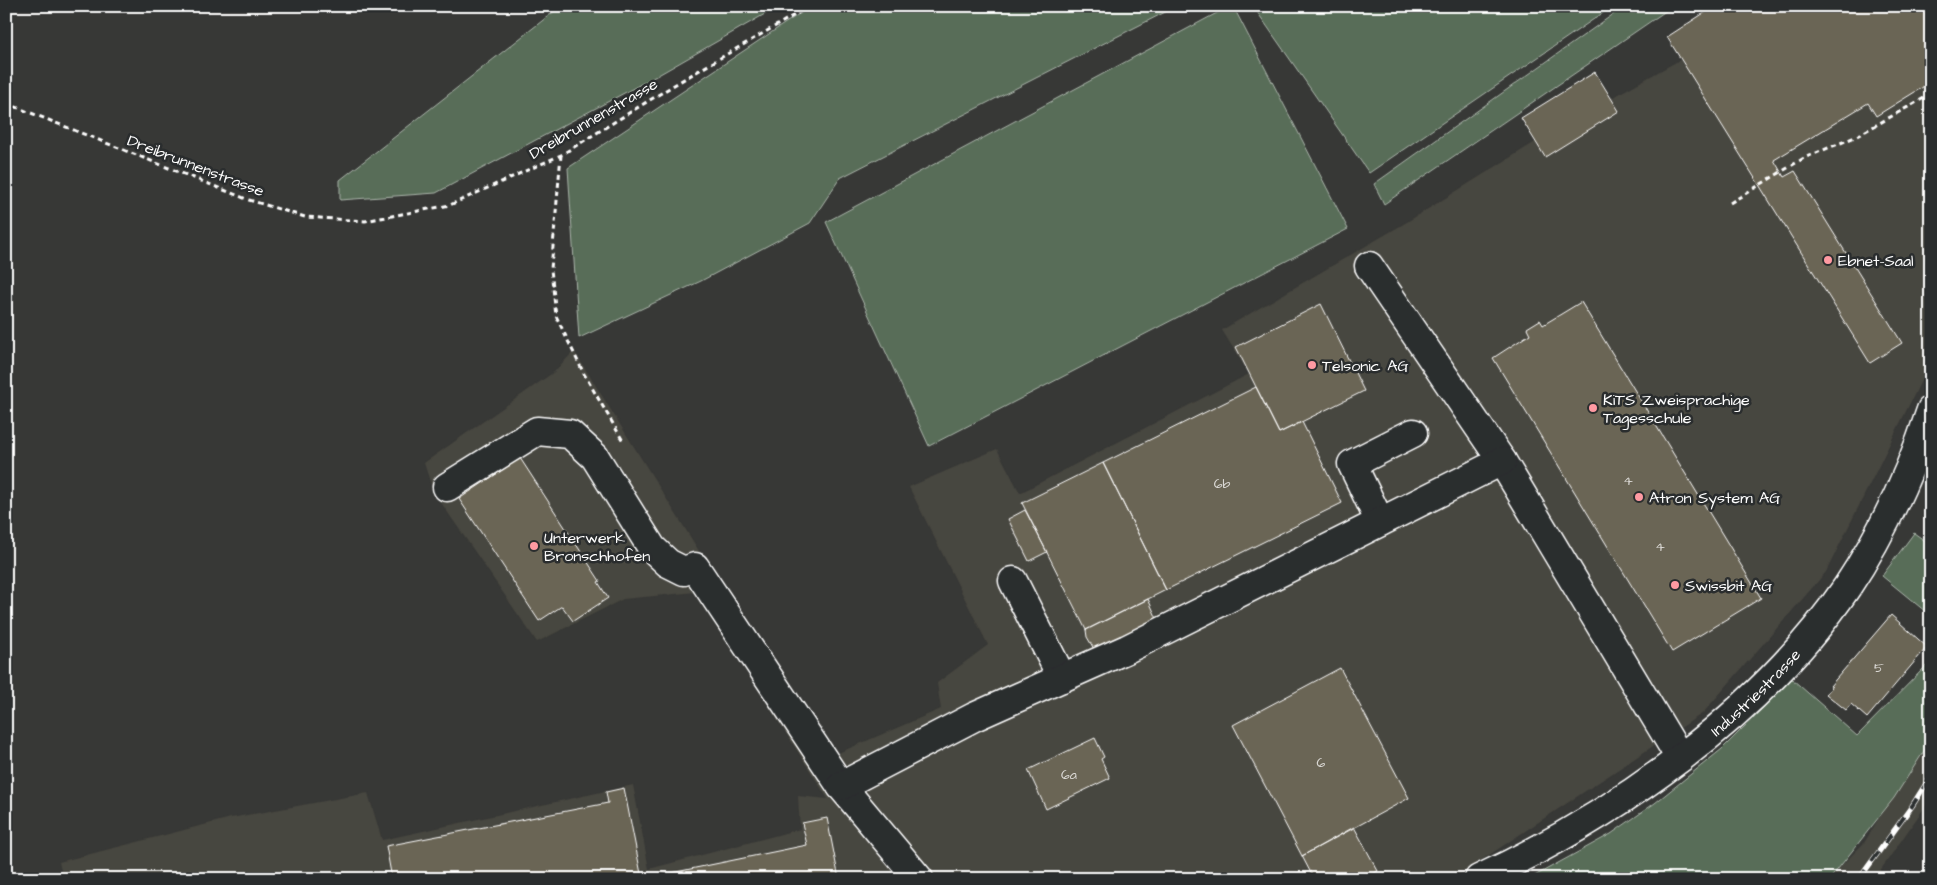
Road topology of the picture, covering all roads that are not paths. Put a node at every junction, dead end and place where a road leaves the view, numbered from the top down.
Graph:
1 (1369, 266) dead end
2 (1931, 410) edge
3 (1413, 433) dead end
4 (1502, 461) junction
5 (447, 487) dead end
6 (1380, 522) junction
7 (1014, 581) dead end
8 (1062, 678) junction
9 (1680, 758) junction
10 (841, 786) junction
11 (919, 879) edge
12 (1479, 879) edge

1 - 4 street
2 - 9 street, Industriestrasse
3 - 6 street
4 - 6 street
4 - 9 street
5 - 10 street
6 - 8 street
7 - 8 street
8 - 10 street
9 - 12 street, Industriestrasse
10 - 11 street

